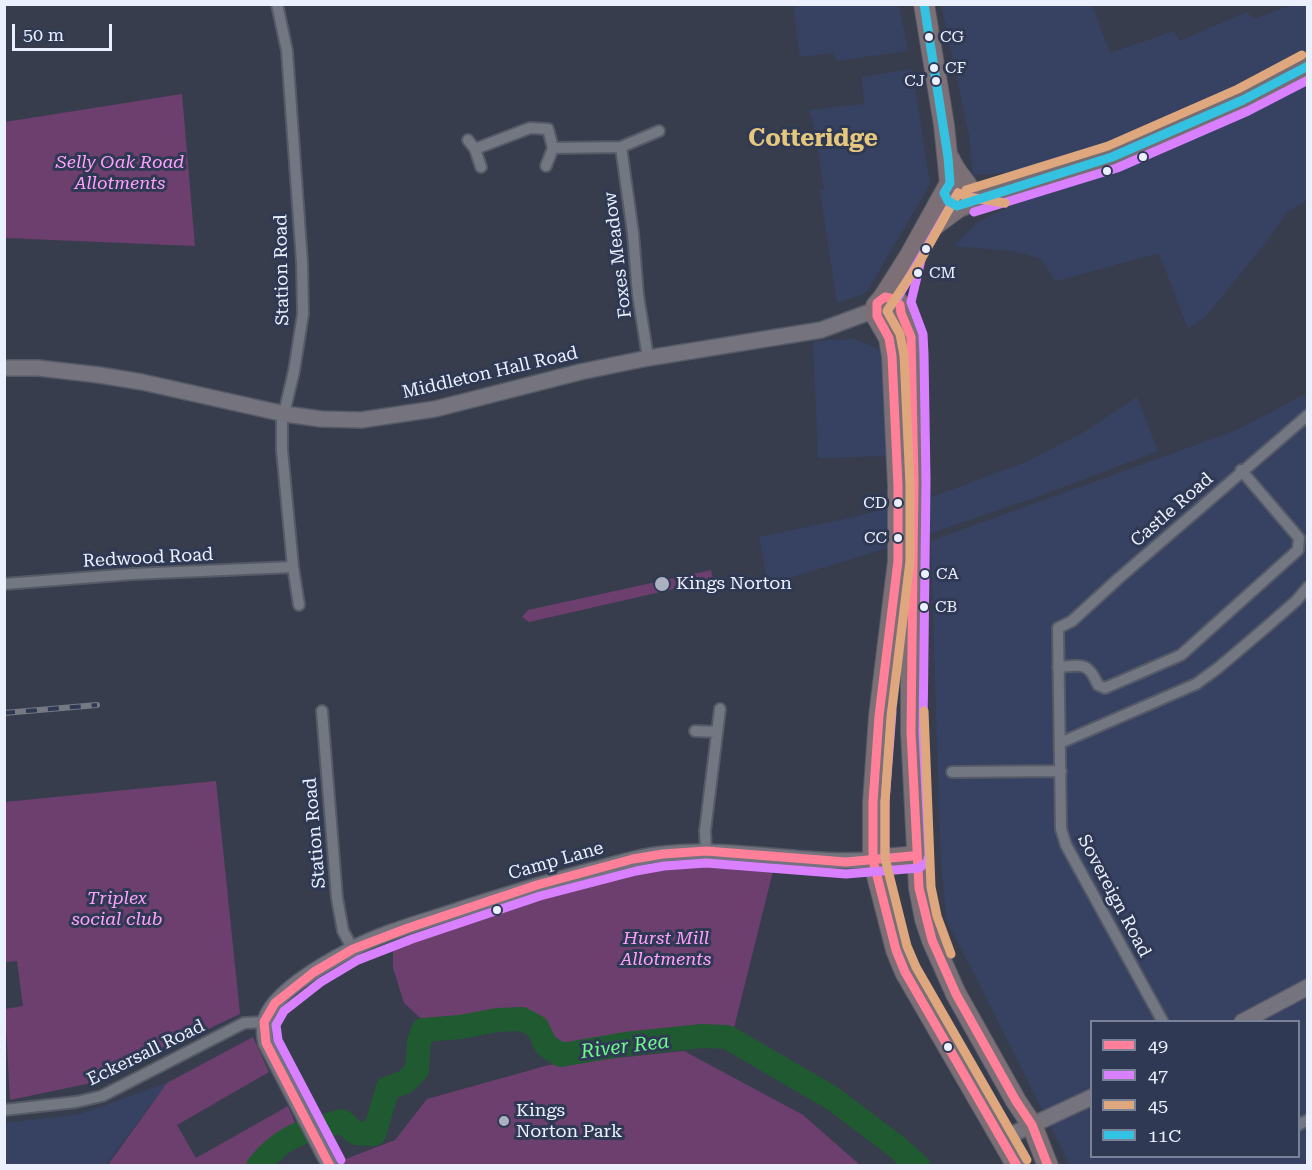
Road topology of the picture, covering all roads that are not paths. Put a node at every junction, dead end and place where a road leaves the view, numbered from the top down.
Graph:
1 (277, 4) edge
2 (924, 4) edge
3 (1308, 66) edge
4 (659, 131) dead end
5 (621, 147) junction
6 (553, 148) junction
7 (546, 166) dead end
8 (481, 167) dead end
9 (959, 192) junction
10 (887, 309) junction
11 (648, 358) junction
12 (4, 368) edge
13 (285, 414) junction
14 (1308, 415) edge
15 (1241, 470) junction
16 (904, 564) junction
17 (293, 567) junction
18 (4, 584) edge
19 (1308, 587) edge
20 (299, 605) dead end
21 (1058, 628) joint
22 (1058, 667) junction
23 (720, 709) dead end
24 (322, 711) dead end
25 (694, 731) dead end
26 (717, 732) junction
27 (1060, 743) junction
28 (1061, 771) junction
29 (952, 772) dead end
30 (706, 851) junction
31 (917, 856) junction
32 (873, 860) junction
33 (353, 949) junction
34 (1308, 987) edge
35 (1162, 1020) edge
36 (1246, 1020) edge
37 (264, 1022) junction
38 (1090, 1098) edge
39 (4, 1110) edge
40 (1032, 1125) junction
41 (1002, 1138) junction
42 (330, 1166) edge
43 (1017, 1166) edge
44 (1048, 1166) edge

1 - 13 street, Station Road
2 - 9 highway
3 - 9 main road
4 - 5 street
5 - 6 street
5 - 11 street, Foxes Meadow
6 - 7 street
6 - 8 street
9 - 10 highway
10 - 11 street, Middleton Hall Road
10 - 16 highway
10 - 16 highway
11 - 13 street, Middleton Hall Road
12 - 13 street, Middleton Hall Road
13 - 17 street, Station Road
14 - 15 street, Castle Road
15 - 21 street, Castle Road
15 - 22 street
16 - 31 highway
16 - 32 highway
17 - 18 street, Redwood Road
17 - 20 street, Station Road
19 - 27 street
21 - 22 street, Sovereign Road
22 - 27 street, Sovereign Road
23 - 26 street
24 - 33 street, Station Road
25 - 26 street
26 - 30 street
27 - 28 street, Sovereign Road
28 - 29 street
28 - 35 street, Sovereign Road
30 - 32 street, Camp Lane
30 - 33 street, Camp Lane
31 - 32 highway
31 - 40 highway
32 - 41 highway
33 - 37 street, Camp Lane
34 - 36 street
37 - 39 street, Eckersall Road
37 - 42 street
38 - 40 street
40 - 41 street
40 - 44 highway
41 - 43 highway

